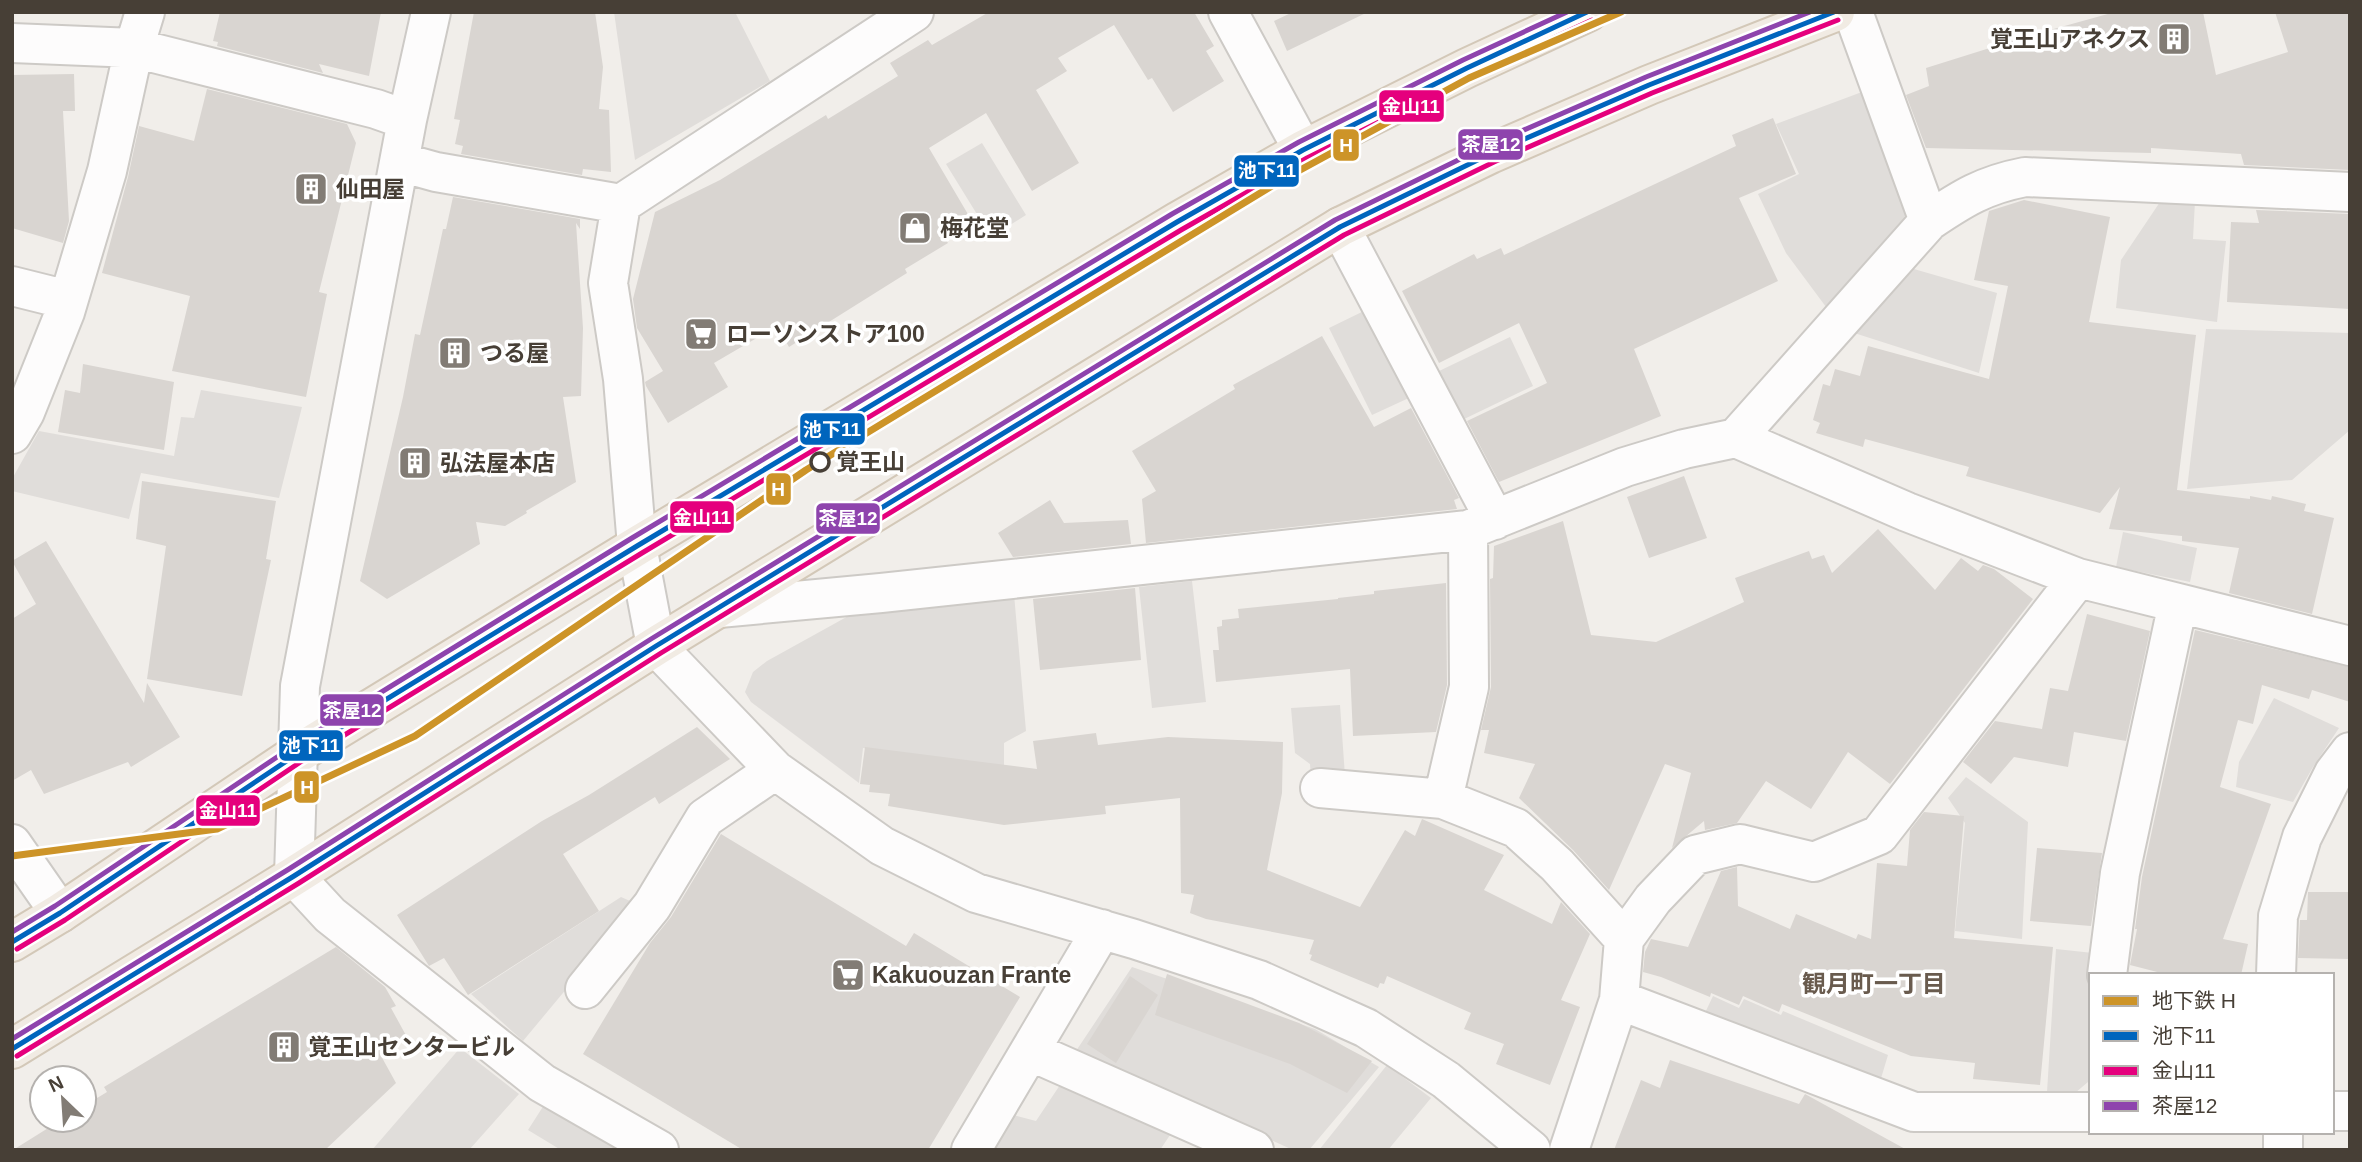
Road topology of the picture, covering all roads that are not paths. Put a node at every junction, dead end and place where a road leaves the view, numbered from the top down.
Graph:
1 (431, 12) edge
2 (914, 12) edge
3 (1228, 12) edge
4 (1588, 12) edge
5 (1835, 12) edge
6 (1853, 12) edge
7 (140, 30) edge
8 (12, 44) edge
9 (407, 120) junction
10 (1303, 150) junction
11 (400, 162) junction
12 (2350, 192) edge
13 (621, 204) junction
14 (1929, 221) junction
15 (1340, 227) junction
16 (12, 286) edge
17 (68, 300) junction
18 (12, 434) edge
19 (1736, 439) junction
20 (1482, 525) junction
21 (637, 546) junction
22 (2078, 578) junction
23 (2178, 603) junction
24 (719, 608) junction
25 (656, 646) junction
26 (2350, 646) edge
27 (2350, 752) edge
28 (297, 754) junction
29 (775, 770) junction
30 (1320, 788) dead end
31 (1443, 799) junction
32 (12, 844) edge
33 (294, 876) junction
34 (60, 914) junction
35 (1102, 929) junction
36 (1624, 939) junction
37 (12, 943) edge
38 (2107, 973) edge
39 (2276, 973) edge
40 (585, 989) dead end
41 (1619, 1000) junction
42 (12, 1049) edge
43 (1030, 1051) junction
44 (2089, 1112) edge
45 (659, 1150) edge
46 (971, 1150) edge
47 (1254, 1150) edge
48 (1531, 1150) edge
49 (1569, 1150) edge

1 - 9 street
2 - 13 street
3 - 10 street
4 - 10 main road
5 - 15 main road
6 - 14 street
7 - 8 street
7 - 9 street
7 - 17 street
9 - 11 street
10 - 21 main road
11 - 13 street
11 - 28 street
12 - 14 street
13 - 21 street
14 - 19 street
15 - 20 street
15 - 24 main road
16 - 17 street
17 - 18 street
19 - 20 street
19 - 22 street
20 - 24 street
20 - 31 street
21 - 25 street
21 - 28 main road
22 - 23 street
22 - 36 street
23 - 26 street
23 - 38 street
24 - 25 main road
25 - 29 street
25 - 33 main road
27 - 39 street
28 - 33 street
28 - 34 main road
29 - 35 street
29 - 40 street
30 - 31 street
31 - 36 street
32 - 34 street
33 - 42 main road
33 - 45 street
34 - 37 main road
35 - 43 street
35 - 48 street
36 - 41 street
41 - 44 street
41 - 49 street
43 - 46 street
43 - 47 street

